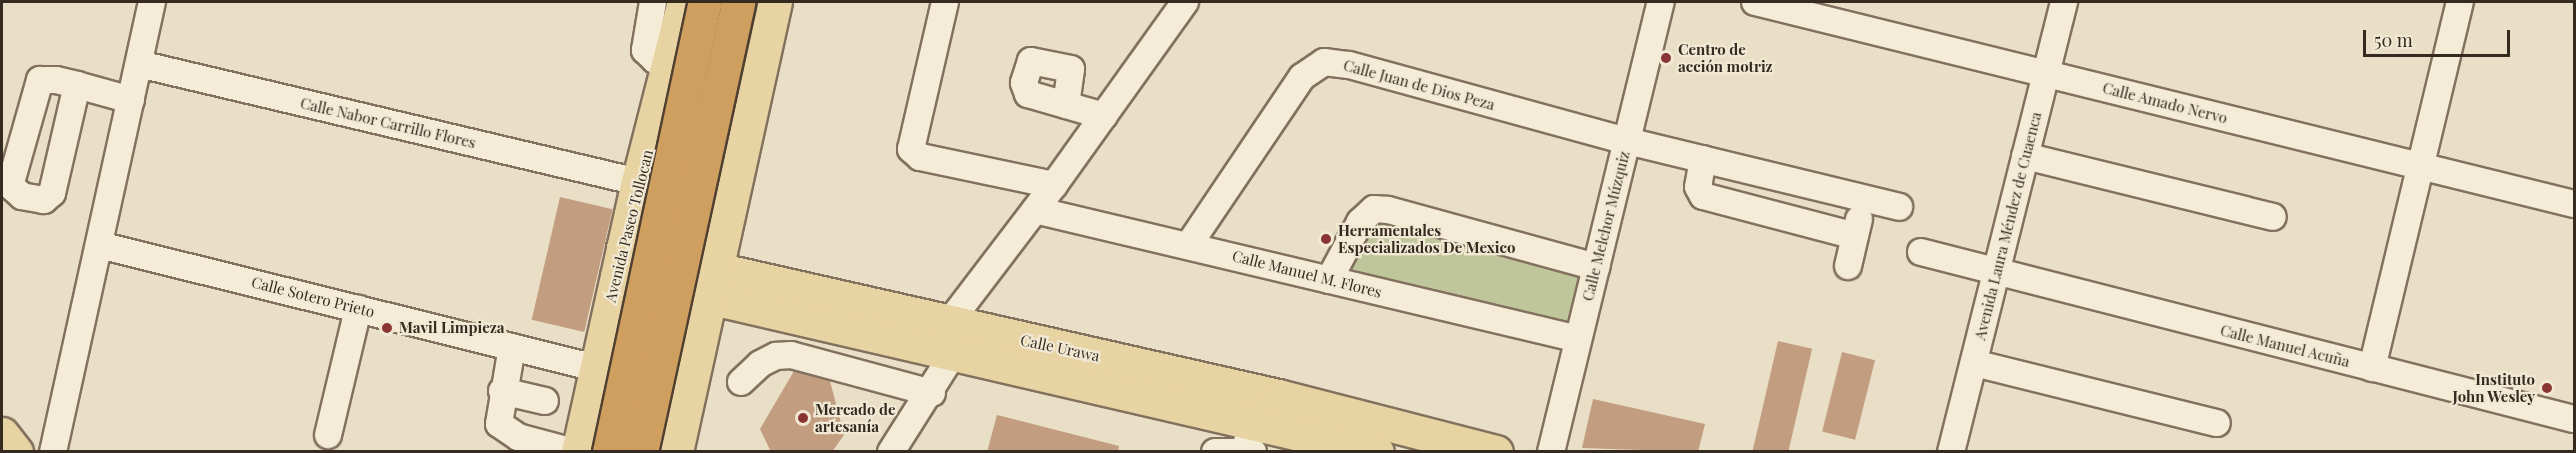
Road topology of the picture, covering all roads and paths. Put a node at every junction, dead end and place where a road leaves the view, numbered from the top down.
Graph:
1 (152, 2) edge
2 (653, 2) edge
3 (684, 2) edge
4 (705, 2) edge
5 (738, 2) edge
6 (775, 2) edge
7 (945, 2) edge
8 (1185, 2) edge
9 (1661, 2) edge
10 (1755, 2) edge
11 (2064, 2) edge
12 (2460, 2) edge
13 (138, 64) junction
14 (668, 64) junction
15 (2046, 74) junction
16 (77, 85) dead end
17 (131, 100) junction
18 (1066, 105) dead end
19 (1104, 116) junction
20 (650, 141) junction
21 (1627, 141) junction
22 (2025, 156) junction
23 (1703, 159) junction
24 (740, 160) junction
25 (2421, 166) junction
26 (638, 182) junction
27 (1054, 185) junction
28 (1864, 199) junction
29 (2574, 204) edge
30 (1899, 207) dead end
31 (1035, 210) junction
32 (2273, 217) dead end
33 (1856, 236) junction
34 (99, 244) junction
35 (1188, 246) junction
36 (1920, 252) dead end
37 (620, 262) junction
38 (1848, 266) dead end
39 (1596, 267) junction
40 (1996, 272) junction
41 (1329, 280) junction
42 (712, 281) junction
43 (358, 309) junction
44 (950, 339) junction
45 (1578, 339) junction
46 (512, 347) junction
47 (1974, 363) junction
48 (596, 368) junction
49 (2372, 368) junction
50 (741, 382) dead end
51 (692, 386) junction
52 (502, 391) junction
53 (932, 393) junction
54 (545, 401) dead end
55 (2574, 419) edge
56 (2217, 423) dead end
57 (1258, 430) edge
58 (2, 434) edge
59 (328, 435) dead end
60 (16, 452) edge
61 (53, 452) edge
62 (576, 452) edge
63 (609, 452) edge
64 (641, 452) edge
65 (676, 452) edge
66 (891, 452) edge
67 (1215, 452) edge
68 (1377, 452) edge
69 (1496, 452) edge
70 (1551, 452) edge
71 (1952, 452) edge

1 - 13 street
2 - 14 street
3 - 14 main road, Avenida Paseo Tollocan
4 - 63 highway, Avenida Paseo Tollocan, bridge
5 - 64 highway, bridge
6 - 24 main road
7 - 27 street
8 - 19 street
9 - 21 street, Calle Melchor Múzquiz
10 - 15 street, Calle Amado Nervo
11 - 15 street, Avenida Laura Méndez de Cuaenca
12 - 25 street
13 - 17 street
13 - 26 street, Calle Nabor Carrillo Flores
14 - 20 main road, Avenida Paseo Tollocan
15 - 22 street, Avenida Laura Méndez de Cuaenca
15 - 25 street, Calle Amado Nervo
16 - 17 street
17 - 34 street
18 - 19 street
19 - 27 street
20 - 24 main road
20 - 26 main road, Avenida Paseo Tollocan
21 - 23 street, Calle Juan de Dios Peza
21 - 35 street, Calle Juan de Dios Peza
21 - 39 street, Calle Melchor Múzquiz
22 - 32 street
22 - 40 street, Avenida Laura Méndez de Cuaenca
23 - 28 street, Calle Juan de Dios Peza
23 - 33 street
24 - 42 main road
25 - 29 street, Calle Amado Nervo
25 - 49 street
26 - 37 main road, Avenida Paseo Tollocan
27 - 31 street
28 - 30 street, Calle Juan de Dios Peza
28 - 33 street
31 - 35 street, Calle Manuel M. Flores
31 - 44 street
33 - 38 street
34 - 43 street, Calle Sotero Prieto
34 - 61 street
35 - 41 street, Calle Manuel M. Flores
36 - 40 street, Calle Manuel Acuña
37 - 42 main road, Calle Urawa
37 - 48 main road, Avenida Paseo Tollocan
39 - 41 street
39 - 45 street, Calle Melchor Múzquiz
40 - 47 street, Avenida Laura Méndez de Cuaenca
40 - 49 street, Calle Manuel Acuña
41 - 45 street, Calle Manuel M. Flores
42 - 44 main road, Calle Urawa
42 - 51 main road
43 - 46 street, Calle Sotero Prieto
43 - 59 street
44 - 53 street
44 - 57 main road, Calle Urawa
45 - 70 street, Calle Melchor Múzquiz
46 - 48 street, Calle Sotero Prieto
46 - 52 street
47 - 56 street
47 - 71 street, Avenida Laura Méndez de Cuaenca
48 - 51 main road
48 - 62 main road, Avenida Paseo Tollocan
49 - 55 street, Calle Manuel Acuña
50 - 53 street
51 - 65 main road
52 - 54 street
52 - 62 street
53 - 66 street
57 - 67 street
57 - 68 main road, Calle Urawa
57 - 69 main road, Calle Urawa
58 - 60 main road

